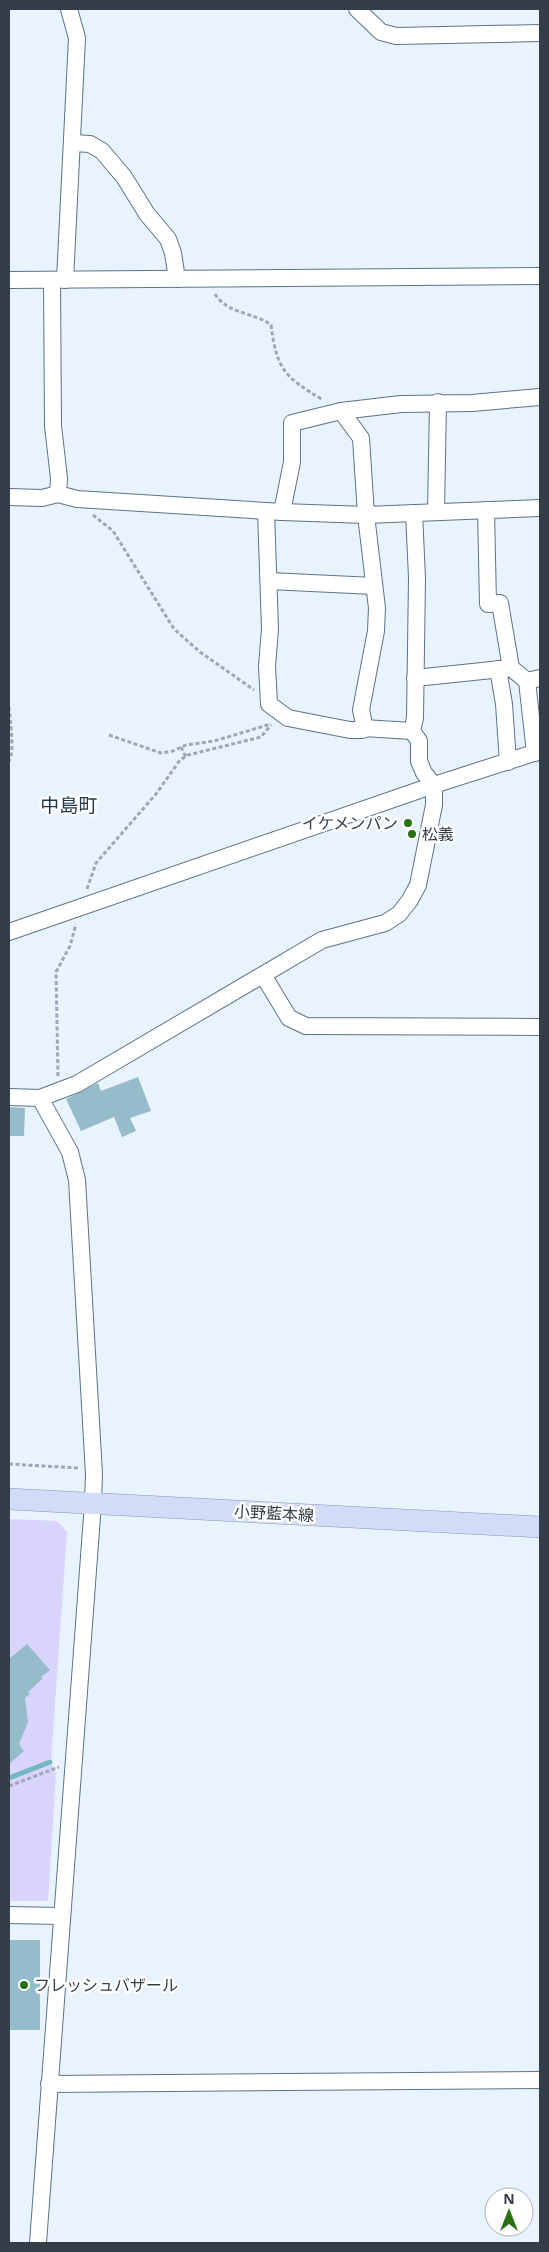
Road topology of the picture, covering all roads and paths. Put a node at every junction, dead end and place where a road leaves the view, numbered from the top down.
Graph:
1 (69, 9) edge
2 (357, 9) edge
3 (540, 33) edge
4 (73, 143) junction
5 (540, 276) edge
6 (177, 279) junction
7 (210, 279) junction
8 (9, 280) edge
9 (58, 280) junction
10 (540, 397) edge
11 (438, 402) junction
12 (341, 411) junction
13 (58, 494) junction
14 (9, 497) edge
15 (77, 499) junction
16 (540, 508) edge
17 (486, 510) junction
18 (274, 512) junction
19 (436, 512) junction
20 (414, 513) junction
21 (366, 515) junction
22 (269, 581) junction
23 (374, 586) junction
24 (505, 668) junction
25 (415, 678) junction
26 (534, 679) edge
27 (268, 697) junction
28 (9, 707) edge
29 (276, 718) junction
30 (363, 728) junction
31 (412, 731) junction
32 (109, 735) dead end
33 (10, 738) edge
34 (181, 747) junction
35 (538, 752) edge
36 (186, 757) junction
37 (9, 761) edge
38 (508, 762) junction
39 (434, 785) junction
40 (81, 907) junction
41 (9, 932) edge
42 (263, 975) junction
43 (540, 1026) edge
44 (58, 1091) junction
45 (9, 1097) edge
46 (40, 1098) junction
47 (9, 1464) edge
48 (80, 1468) dead end
49 (9, 1498) edge
50 (93, 1503) junction
51 (540, 1527) edge
52 (59, 1767) dead end
53 (9, 1786) edge
54 (9, 1915) edge
55 (61, 1916) junction
56 (540, 2080) edge
57 (49, 2084) junction
58 (38, 2243) edge

1 - 4 street
2 - 3 street
4 - 6 street
4 - 9 street
5 - 7 street
6 - 7 street
6 - 9 street
7 - 12 path
8 - 9 street
9 - 13 street
10 - 11 street
11 - 12 street
11 - 19 street
12 - 18 street
12 - 21 street
13 - 14 street
13 - 15 street
15 - 18 street
15 - 27 path
16 - 17 street
17 - 19 street
17 - 24 street
18 - 21 street
18 - 22 street
19 - 20 street
20 - 21 street
20 - 25 street
21 - 23 street
22 - 23 street
22 - 27 street
23 - 30 street
24 - 25 street
24 - 26 street
24 - 38 street
25 - 31 street
26 - 35 street
27 - 29 street
28 - 33 path
29 - 30 street
29 - 34 path
29 - 36 path
30 - 31 street
31 - 39 street
32 - 34 path
33 - 37 path
34 - 36 path
35 - 38 street
36 - 40 path
38 - 39 street
39 - 40 street
39 - 42 street
40 - 41 street
40 - 44 path
42 - 43 street
42 - 44 street
44 - 46 street
45 - 46 street
46 - 50 street
47 - 48 path
49 - 50 main road, 小野藍本線
50 - 51 main road, 小野藍本線
50 - 55 street
52 - 53 path
54 - 55 street
55 - 57 street
56 - 57 street
57 - 58 street

